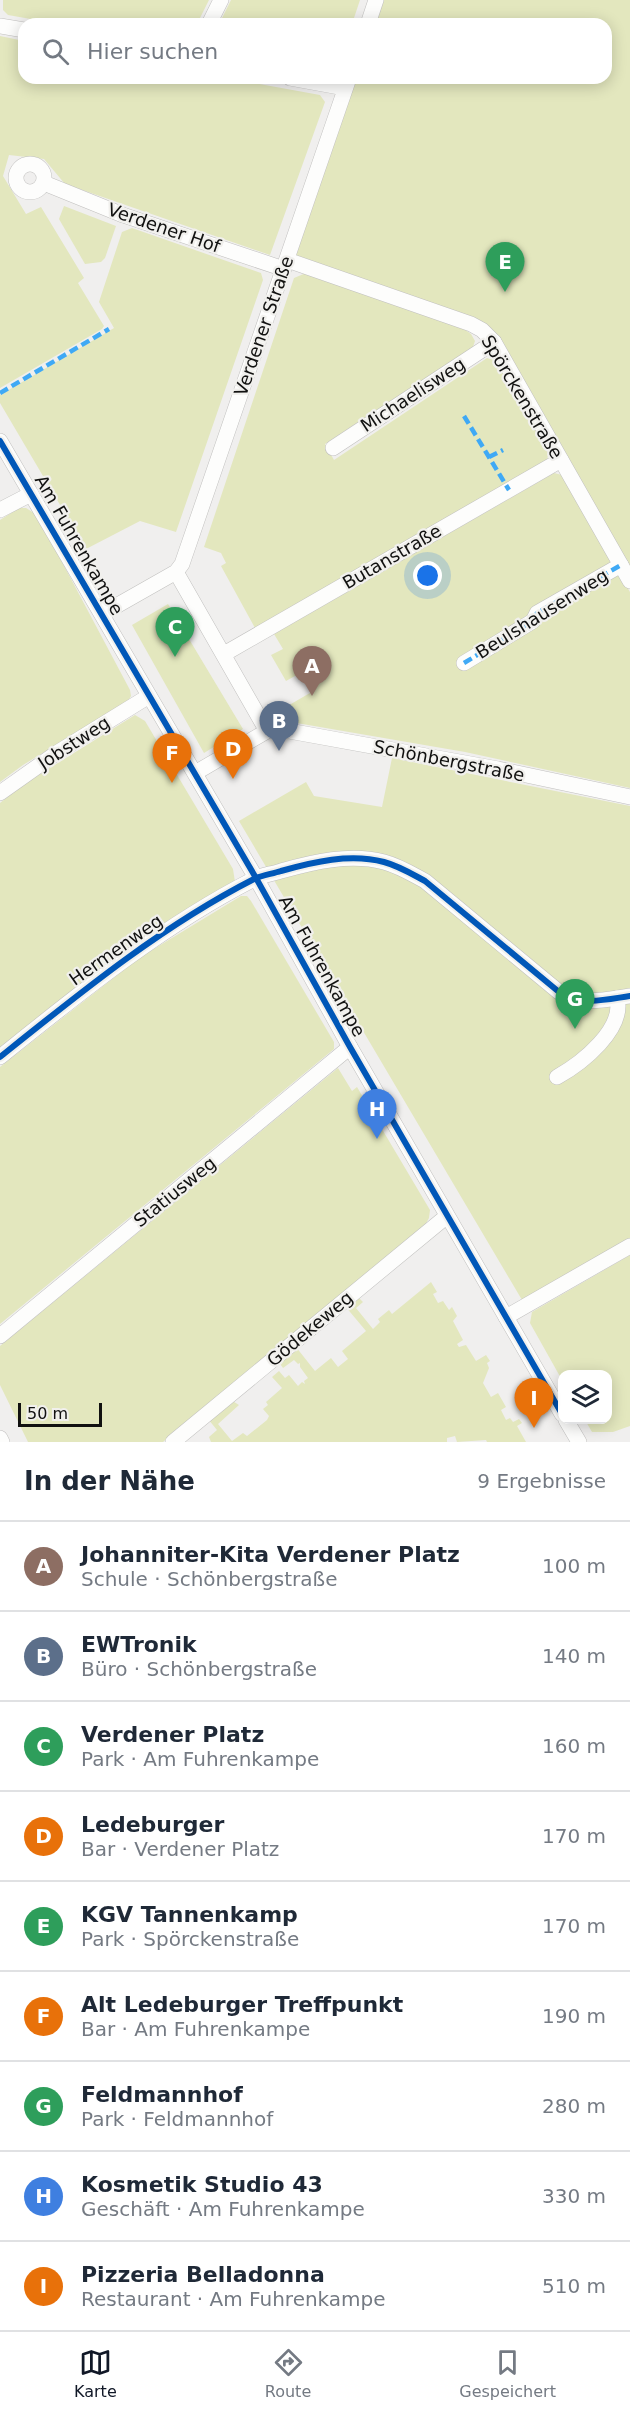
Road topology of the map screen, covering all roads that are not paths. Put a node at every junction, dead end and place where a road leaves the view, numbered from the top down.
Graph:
1 (221, 0) edge
2 (376, 0) edge
3 (212, 18) edge
4 (370, 18) edge
5 (0, 26) edge
6 (18, 29) edge
7 (347, 84) edge
8 (44, 183) dead end
9 (286, 265) junction
10 (494, 342) junction
11 (0, 441) edge
12 (333, 448) dead end
13 (561, 460) junction
14 (31, 494) junction
15 (0, 510) edge
16 (621, 565) junction
17 (176, 573) junction
18 (630, 581) edge
19 (102, 614) junction
20 (224, 654) junction
21 (464, 663) dead end
22 (149, 696) junction
23 (267, 731) junction
24 (195, 773) junction
25 (0, 794) edge
26 (630, 797) edge
27 (256, 878) junction
28 (623, 997) edge
29 (350, 1047) junction
30 (0, 1057) edge
31 (557, 1077) dead end
32 (447, 1216) junction
33 (630, 1246) edge
34 (506, 1317) junction
35 (0, 1336) edge
36 (558, 1407) edge
37 (569, 1424) edge
38 (173, 1442) edge
39 (579, 1442) edge

1 - 3 street
2 - 4 street
5 - 6 street
7 - 9 street, Verdener Straße
8 - 9 street, Verdener Hof
9 - 10 street, Spörckenstraße
9 - 17 street, Verdener Straße
10 - 12 street, Michaelisweg
10 - 13 street, Spörckenstraße
11 - 14 street, Am Fuhrenkampe
13 - 16 street, Spörckenstraße
13 - 20 street, Butanstraße
14 - 15 street
14 - 19 street, Am Fuhrenkampe
16 - 18 street, Spörckenstraße
16 - 21 street, Beulshausenweg
17 - 19 street
17 - 20 street
19 - 22 street, Am Fuhrenkampe
20 - 23 street
22 - 24 street, Am Fuhrenkampe
22 - 25 street, Jobstweg
23 - 24 street
23 - 26 street, Schönbergstraße
24 - 27 street, Am Fuhrenkampe
27 - 28 street, Hermenweg
27 - 29 street, Am Fuhrenkampe
27 - 30 street, Hermenweg
28 - 31 street
29 - 32 street, Am Fuhrenkampe
29 - 35 street, Statiusweg
32 - 34 street, Am Fuhrenkampe
32 - 38 street, Gödekeweg
33 - 34 street
34 - 36 street, Am Fuhrenkampe
37 - 39 street

